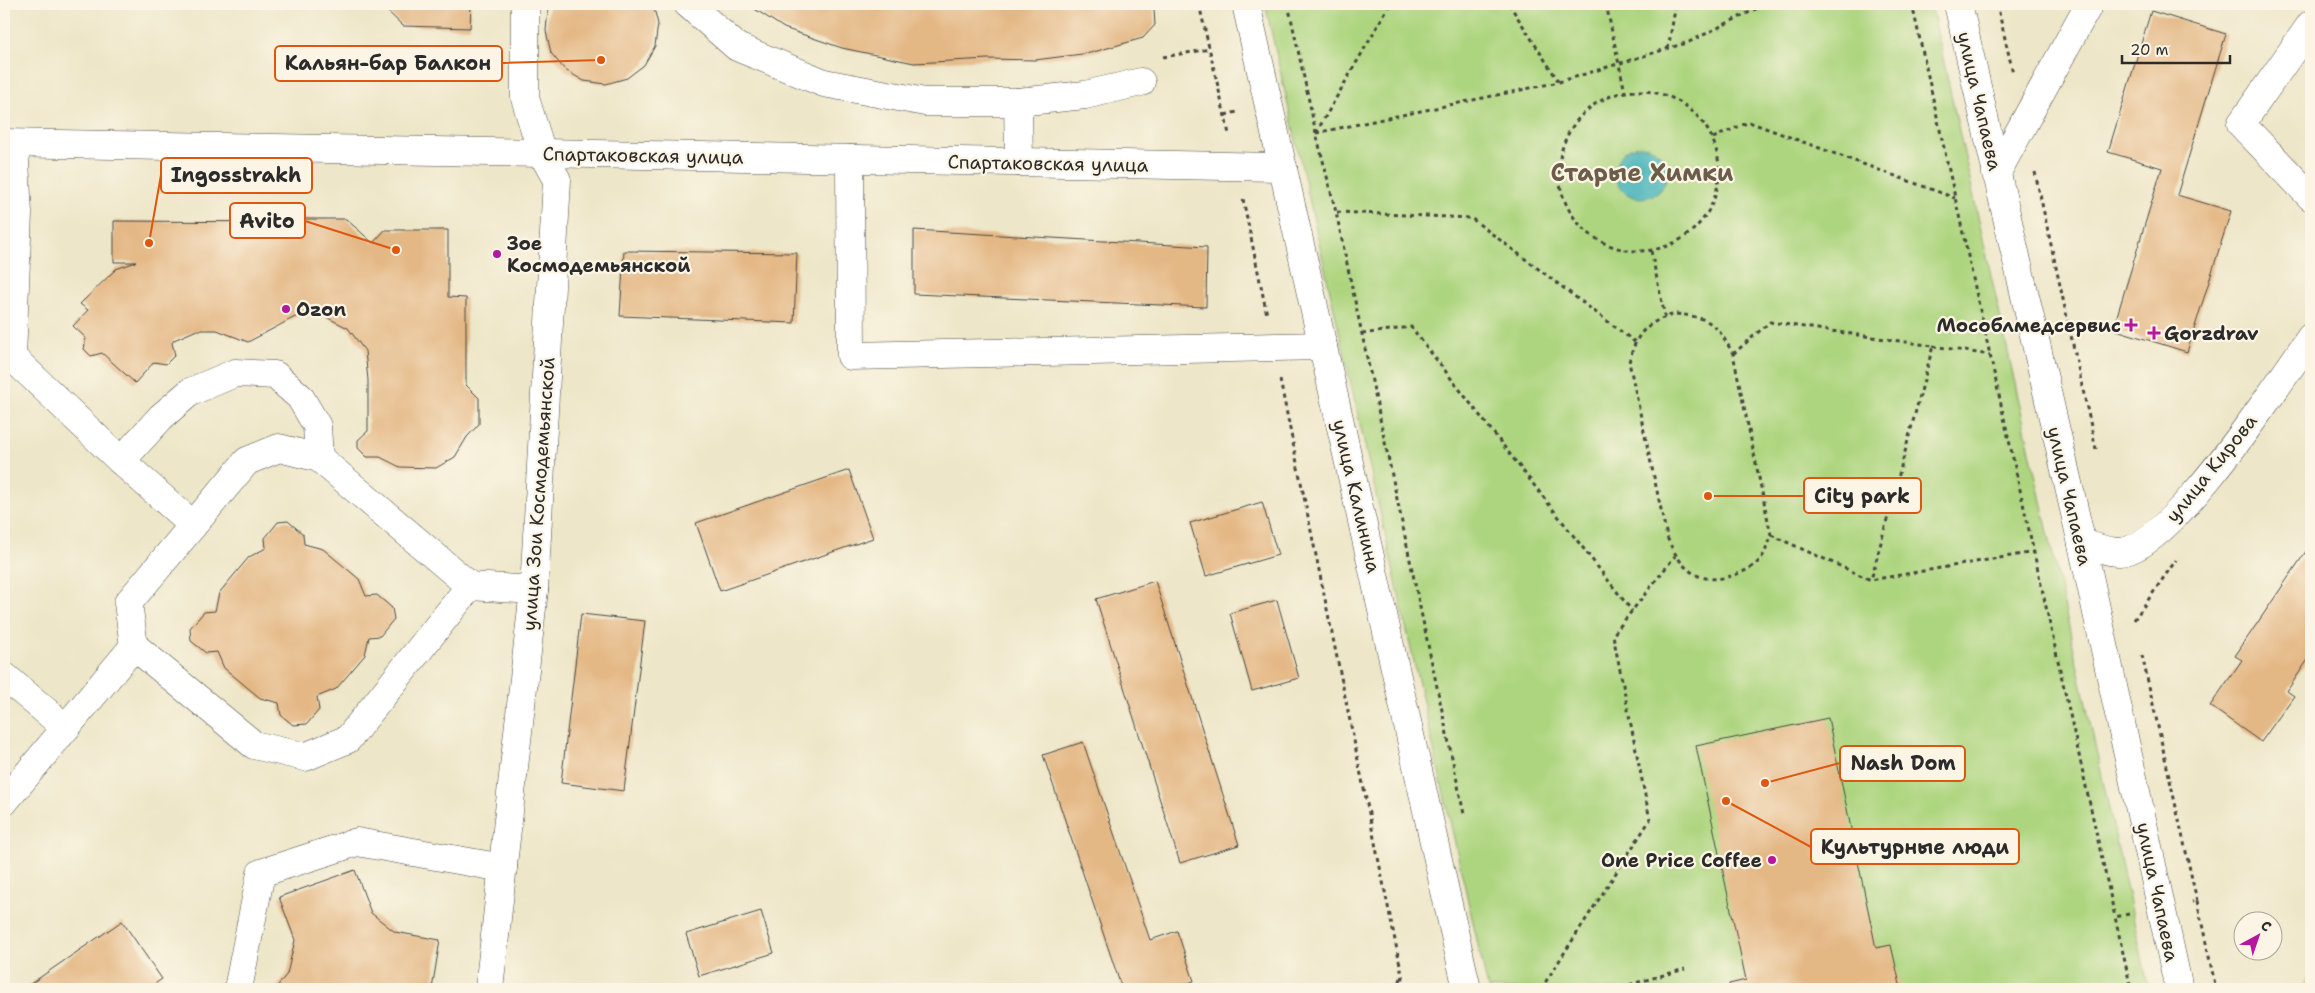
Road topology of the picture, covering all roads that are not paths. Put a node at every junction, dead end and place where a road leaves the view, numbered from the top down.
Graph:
1 (525, 4) edge
2 (688, 4) edge
3 (1246, 4) edge
4 (1958, 4) edge
5 (2090, 4) edge
6 (2311, 24) edge
7 (1142, 82) road end
8 (1018, 102) junction
9 (9, 143) edge
10 (542, 153) junction
11 (850, 159) junction
12 (1019, 162) junction
13 (1283, 167) junction
14 (1996, 174) junction
15 (2311, 196) edge
16 (2311, 337) edge
17 (1323, 346) junction
18 (8, 358) edge
19 (319, 458) junction
20 (121, 461) junction
21 (193, 525) junction
22 (2082, 544) junction
23 (470, 586) junction
24 (534, 590) junction
25 (134, 646) junction
26 (4, 676) edge
27 (66, 728) junction
28 (4, 802) edge
29 (502, 868) junction
30 (238, 989) edge
31 (489, 989) edge
32 (1466, 989) edge
33 (2179, 989) edge

1 - 10 street, улица Зои Космодемьянской
2 - 8 street
3 - 13 street, улица Калинина
4 - 14 street, улица Чапаева
5 - 14 street
6 - 15 street
7 - 8 street
8 - 12 street
9 - 10 street, Спартаковская улица
9 - 18 street
10 - 11 street, Спартаковская улица
10 - 24 street, улица Зои Космодемьянской
11 - 12 street, Спартаковская улица
11 - 17 street
12 - 13 street, Спартаковская улица
13 - 17 street, улица Калинина
14 - 22 street, улица Чапаева
16 - 22 street, улица Кирова
17 - 32 street, улица Калинина
18 - 20 street
19 - 20 street
19 - 21 street
19 - 23 street
20 - 21 street
21 - 25 street
22 - 33 street, улица Чапаева
23 - 24 street
23 - 25 street
24 - 29 street, улица Зои Космодемьянской
25 - 27 street
26 - 27 street
27 - 28 street
29 - 30 street
29 - 31 street, улица Зои Космодемьянской

